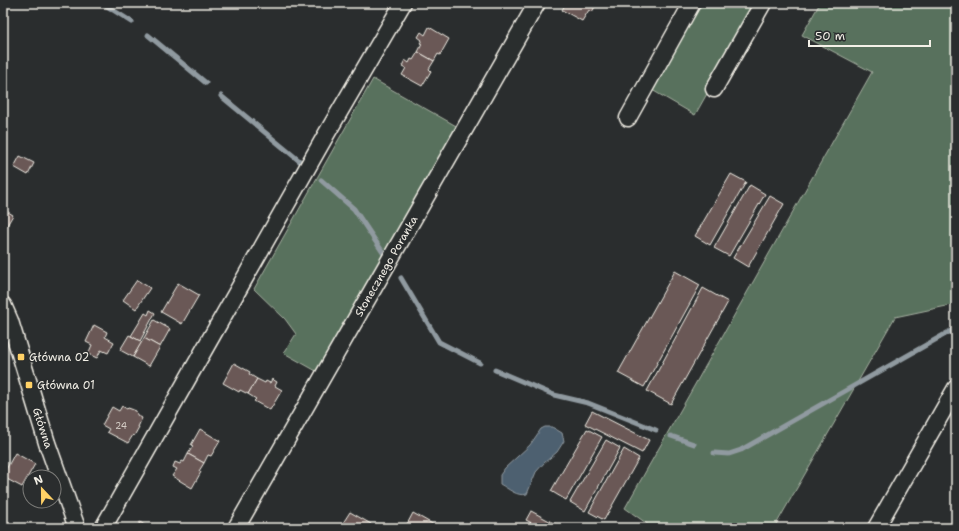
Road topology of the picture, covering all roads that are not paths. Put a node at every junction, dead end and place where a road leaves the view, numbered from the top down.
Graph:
1 (403, 3) edge
2 (536, 3) edge
3 (692, 3) edge
4 (764, 3) edge
5 (714, 89) dead end
6 (628, 118) dead end
7 (3, 305) edge
8 (956, 388) edge
9 (77, 528) edge
10 (103, 528) edge
11 (236, 528) edge
12 (876, 528) edge

1 - 10 street
2 - 11 street, Słonecznego Poranka
3 - 6 street
4 - 5 street
7 - 9 street, Główna
8 - 12 street

